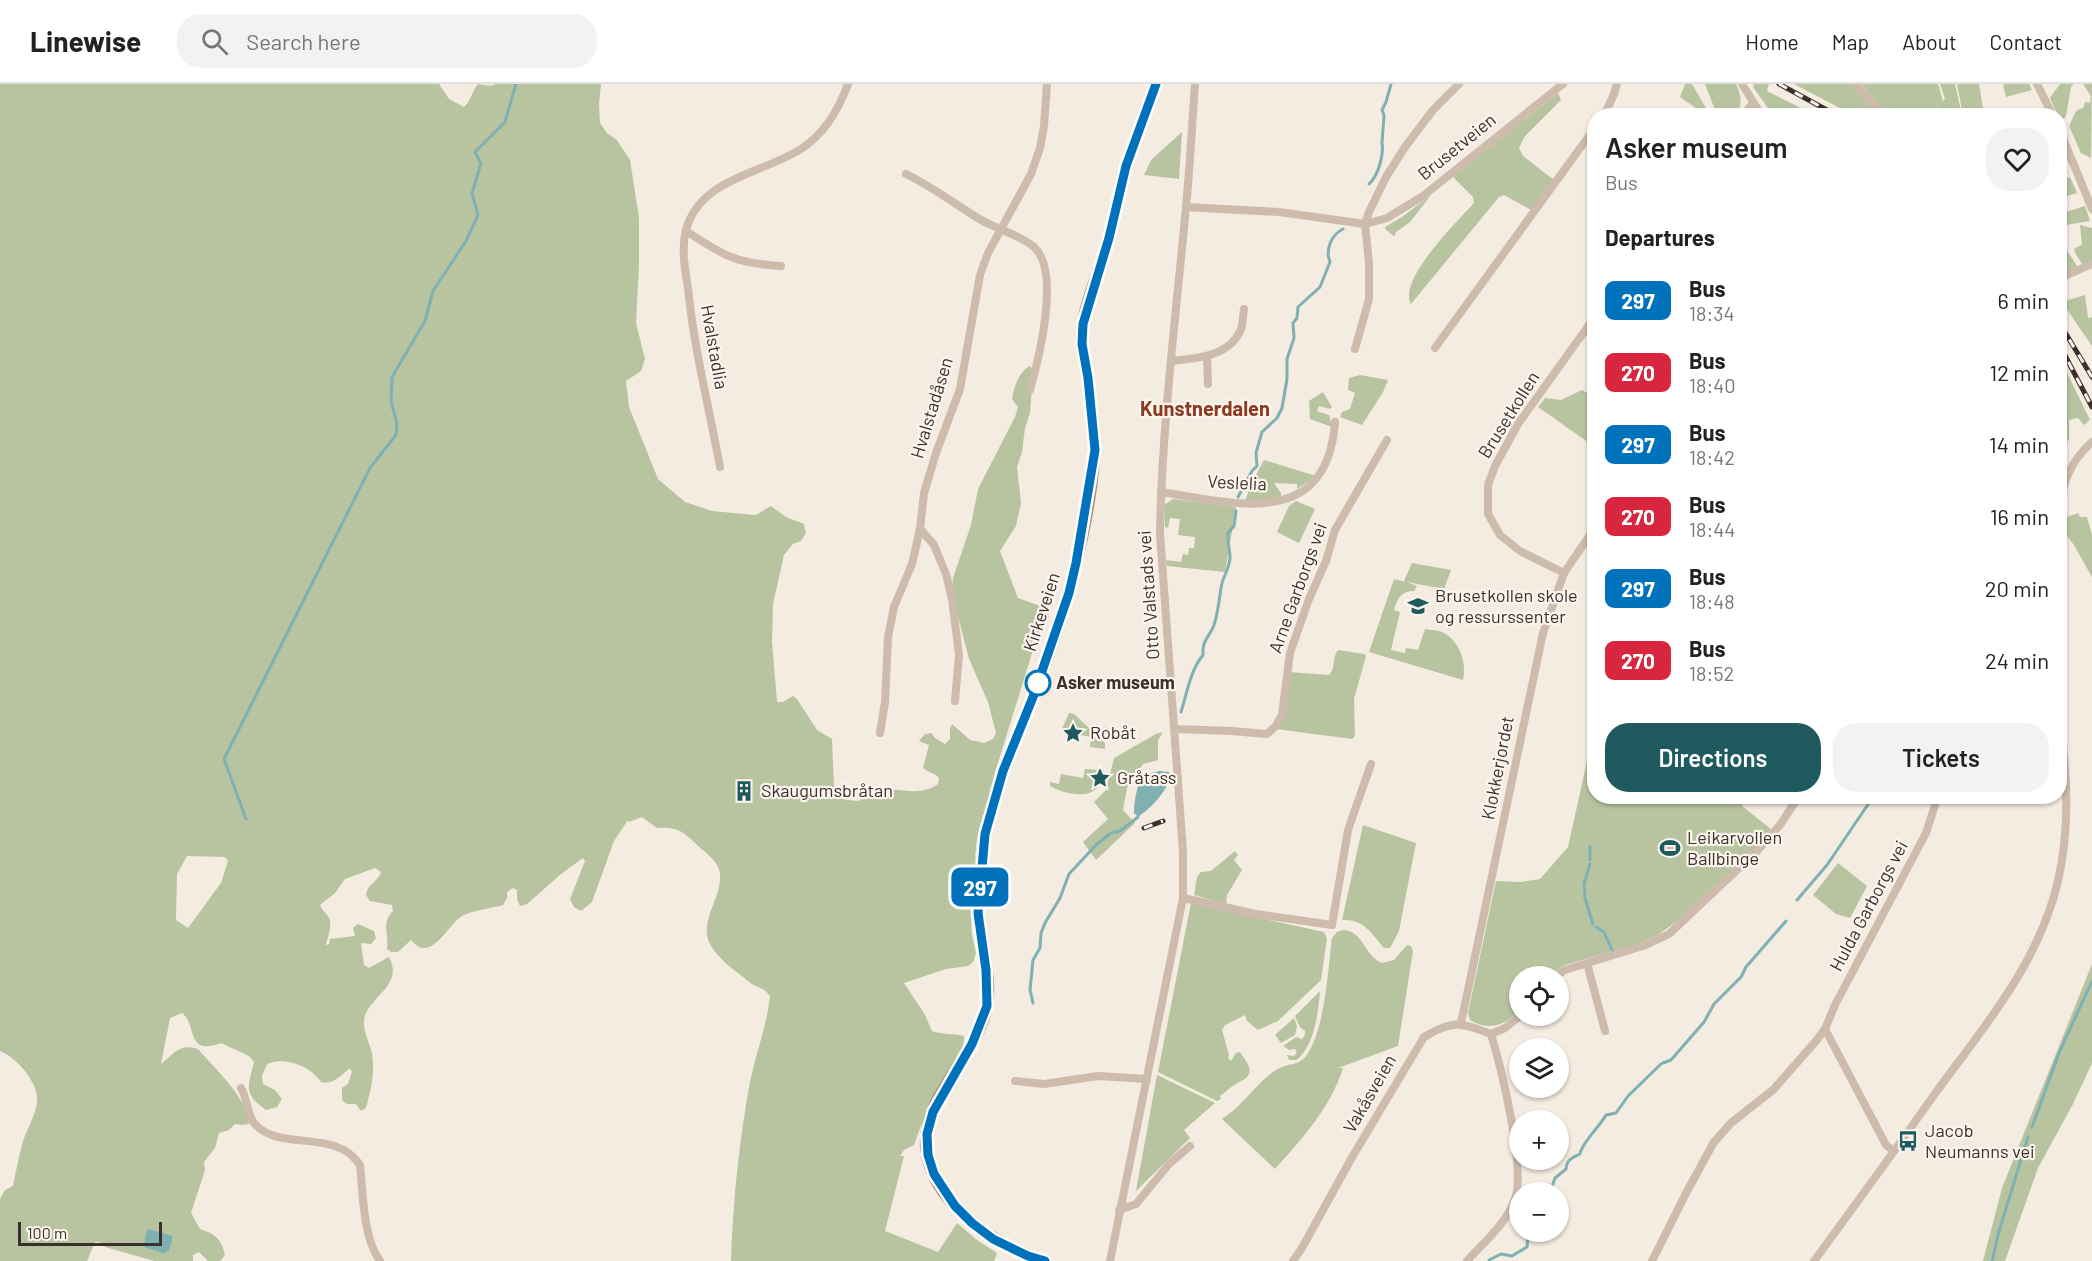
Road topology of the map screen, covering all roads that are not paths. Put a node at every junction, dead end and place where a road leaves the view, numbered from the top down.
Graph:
1 (848, 84) edge
2 (1047, 84) edge
3 (1156, 84) edge
4 (1195, 84) edge
5 (1459, 84) edge
6 (1563, 84) edge
7 (1617, 84) edge
8 (1742, 84) edge
9 (1856, 84) edge
10 (2037, 84) edge
11 (1753, 103) junction
12 (1608, 108) edge
13 (1749, 108) edge
14 (1756, 108) edge
15 (1877, 108) edge
16 (2049, 108) edge
17 (1587, 139) edge
18 (2067, 148) edge
19 (906, 174) dead end
20 (1186, 207) junction
21 (2092, 209) edge
22 (1365, 224) junction
23 (1000, 230) junction
24 (686, 231) junction
25 (2092, 264) edge
26 (781, 266) dead end
27 (2067, 275) edge
28 (1244, 309) dead end
29 (1587, 328) edge
30 (1435, 348) dead end
31 (1355, 349) dead end
32 (1207, 357) junction
33 (1171, 361) junction
34 (1208, 384) dead end
35 (1030, 390) dead end
36 (1335, 422) dead end
37 (1387, 440) dead end
38 (2092, 442) edge
39 (720, 467) dead end
40 (2067, 478) edge
41 (1161, 492) junction
42 (920, 529) junction
43 (1587, 540) edge
44 (1564, 573) junction
45 (955, 701) dead end
46 (1175, 729) junction
47 (879, 733) dead end
48 (1371, 764) dead end
49 (2067, 781) edge
50 (1794, 804) edge
51 (1935, 804) edge
52 (1183, 898) junction
53 (1587, 963) junction
54 (1569, 968) edge
55 (1461, 1023) junction
56 (1509, 1025) edge
57 (1824, 1029) junction
58 (1605, 1032) dead end
59 (1491, 1034) junction
60 (1147, 1079) junction
61 (1015, 1081) dead end
62 (241, 1088) dead end
63 (1190, 1146) dead end
64 (1894, 1151) junction
65 (1119, 1210) junction
66 (380, 1261) edge
67 (1045, 1261) edge
68 (1110, 1261) edge
69 (1293, 1261) edge
70 (1467, 1261) edge
71 (1652, 1261) edge
72 (1814, 1261) edge

1 - 24 street, Hvalstadlia
2 - 23 street, Hvalstadåsen
3 - 67 main road, Kirkeveien
4 - 20 street, Otto Valstads vei
5 - 22 street, Brusetveien
6 - 22 street, Brusetveien
7 - 12 street
8 - 11 street
9 - 15 street
10 - 16 street
11 - 13 street
11 - 14 street
17 - 30 street
18 - 21 street
19 - 23 street
20 - 22 street, Brusetveien
20 - 33 street, Otto Valstads vei
22 - 31 street
23 - 35 street
23 - 42 street, Hvalstadåsen
24 - 26 street
24 - 39 street, Hvalstadlia
25 - 27 street
28 - 32 street
29 - 44 street, Brusetkollen
32 - 33 street
32 - 34 street
33 - 41 street, Otto Valstads vei
36 - 41 street, Veslelia
37 - 46 street, Arne Garborgs vei
38 - 40 street
41 - 46 street, Otto Valstads vei
42 - 45 street
42 - 47 street, Hvalstadåsen
43 - 44 street, Klokkerjordet
44 - 55 street, Klokkerjordet
46 - 52 street, Otto Valstads vei
48 - 52 street
49 - 64 street
50 - 53 street
51 - 57 street, Hulda Garborgs vei
52 - 60 street, Otto Valstads vei
53 - 54 street
53 - 58 street
55 - 59 street
55 - 69 street, Vakåsveien
56 - 59 street
57 - 64 street
57 - 71 street, Hulda Garborgs vei
59 - 70 street
60 - 61 street
60 - 65 street, Otto Valstads vei
62 - 66 street
63 - 65 street
64 - 72 street
65 - 68 street, Otto Valstads vei

